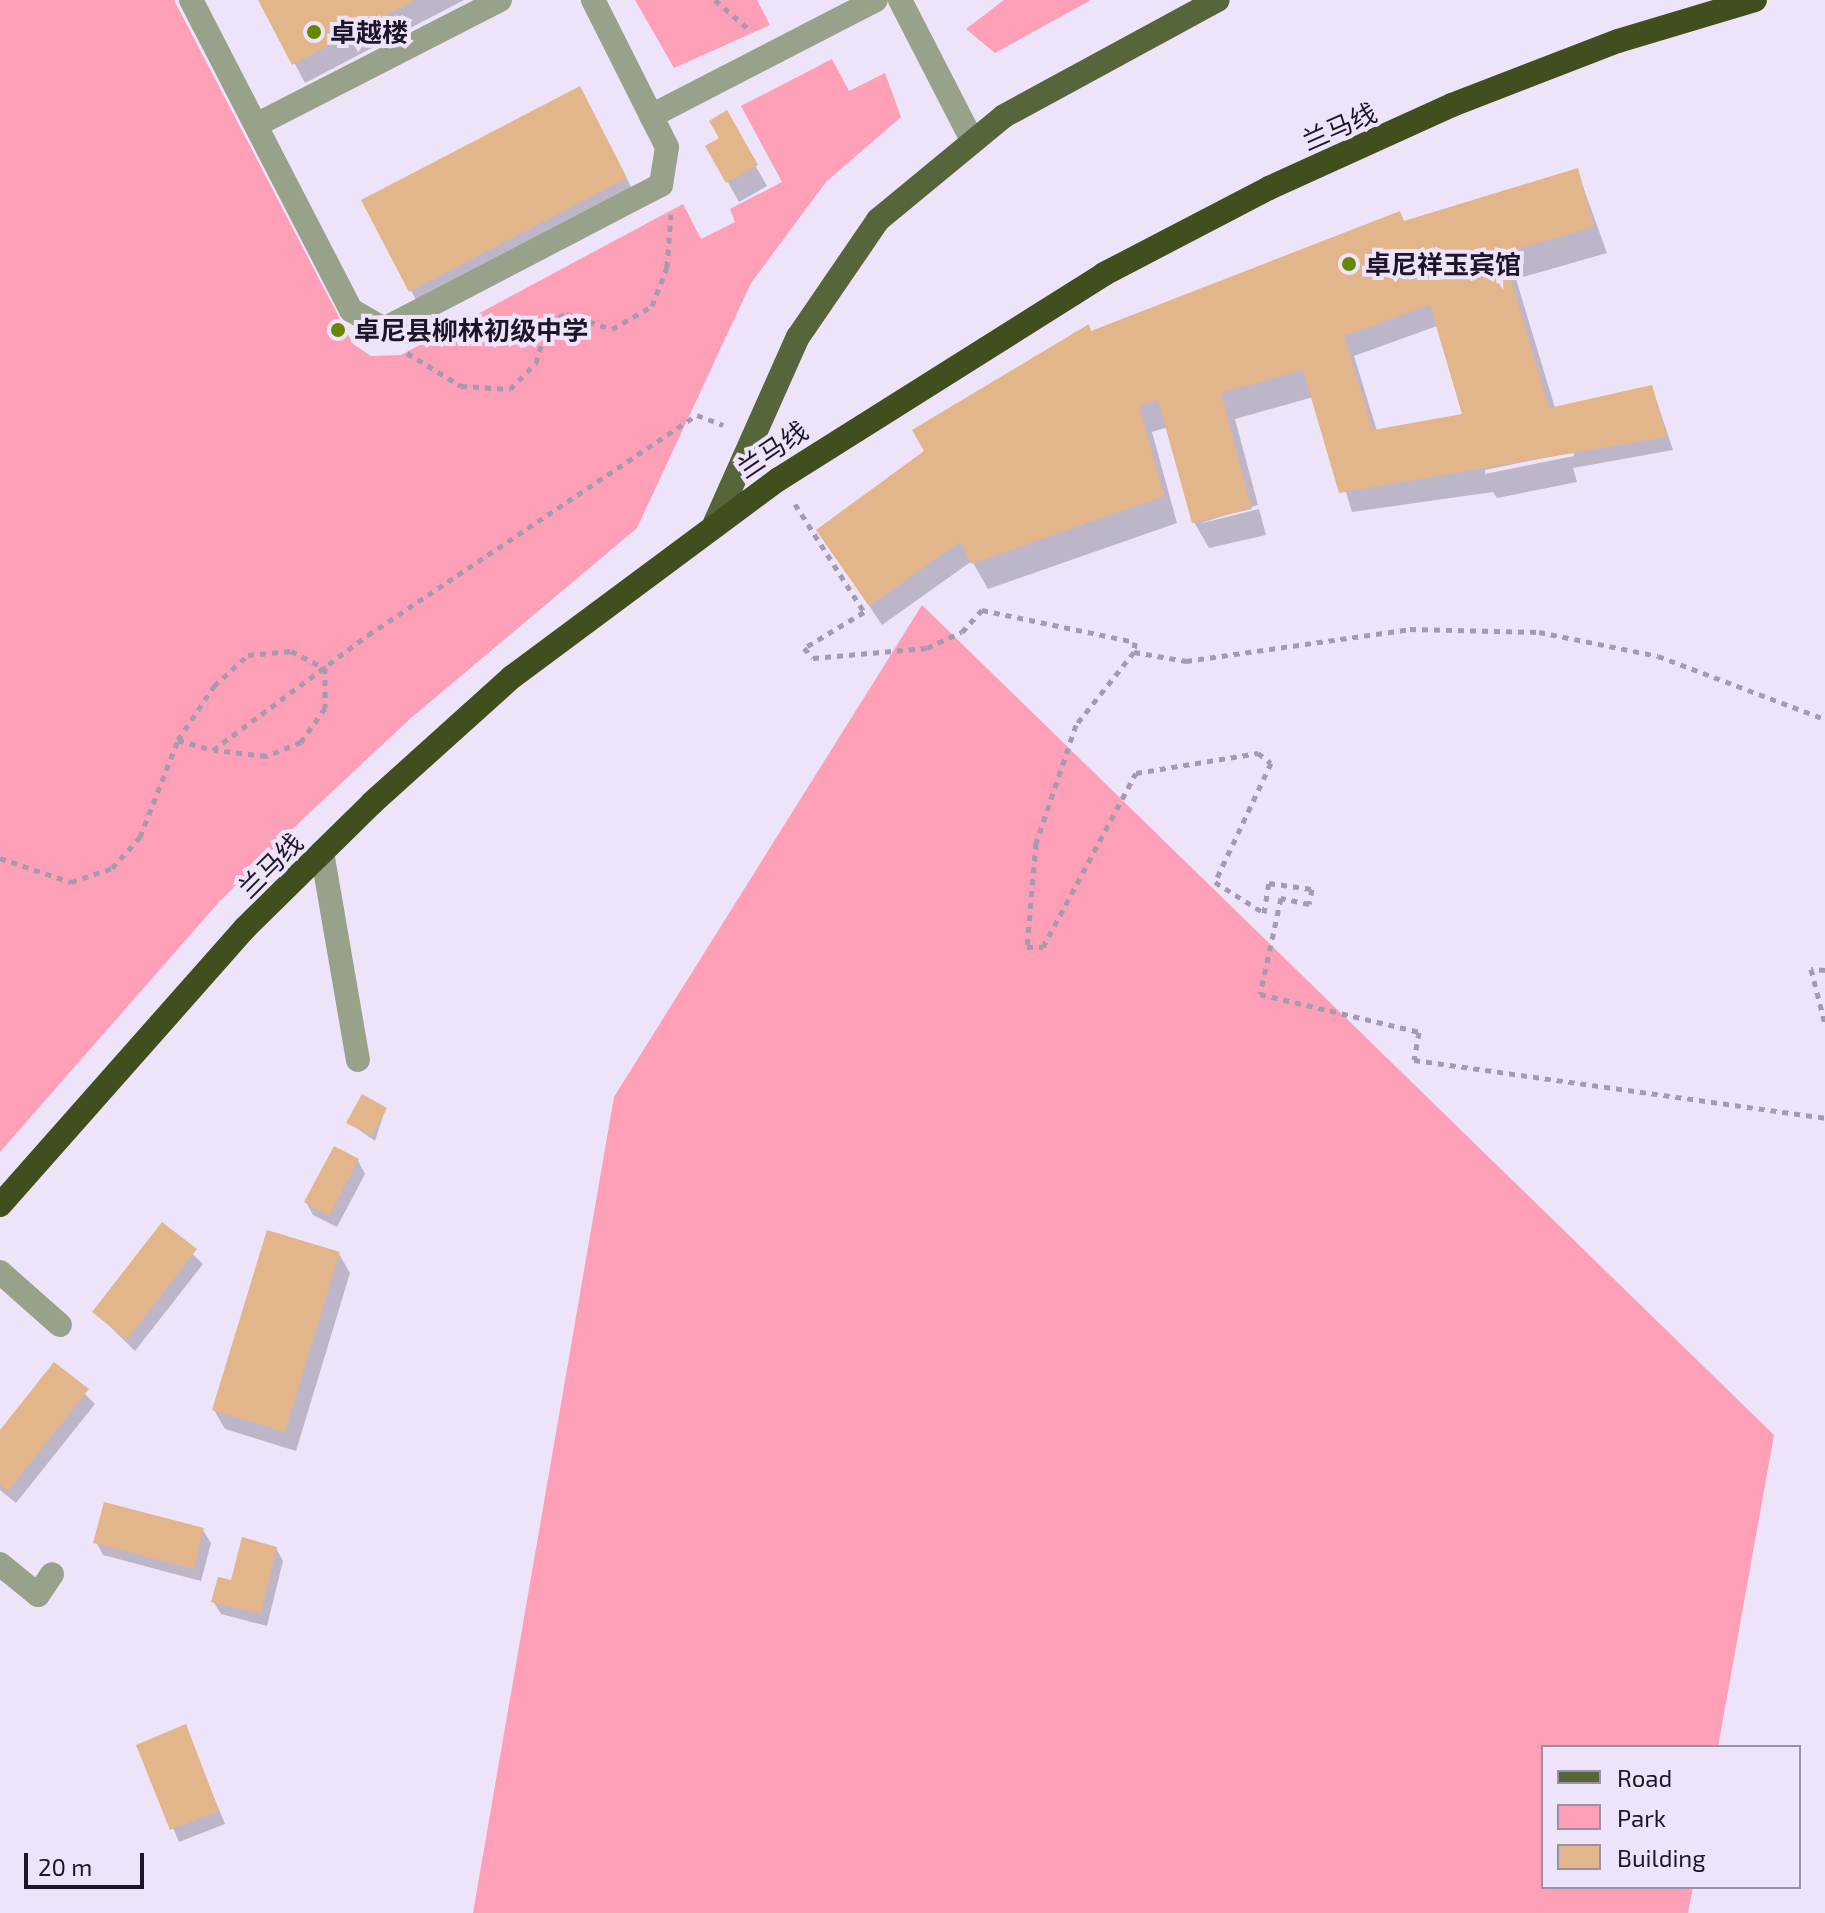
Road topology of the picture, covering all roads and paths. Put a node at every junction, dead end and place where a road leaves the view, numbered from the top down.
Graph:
1 (191, 0) edge
2 (500, 0) edge
3 (593, 0) edge
4 (715, 0) edge
5 (876, 0) edge
6 (900, 0) edge
7 (1218, 0) edge
8 (1755, 0) edge
9 (763, 58) junction
10 (651, 116) junction
11 (256, 125) junction
12 (972, 140) junction
13 (661, 185) junction
14 (391, 329) junction
15 (697, 415) dead end
16 (779, 479) junction
17 (715, 523) junction
18 (1134, 652) junction
19 (325, 668) junction
20 (1825, 719) edge
21 (178, 740) junction
22 (213, 750) junction
23 (322, 852) junction
24 (0, 858) edge
25 (1825, 970) edge
26 (1825, 1024) edge
27 (358, 1060) dead end
28 (1825, 1118) edge
29 (0, 1205) edge
30 (0, 1272) edge
31 (60, 1325) dead end
32 (0, 1564) edge
33 (52, 1574) dead end

1 - 11 lane
2 - 11 lane
3 - 10 lane
4 - 9 path
5 - 9 lane
6 - 12 lane
7 - 12 main road
8 - 16 highway, 兰马线
9 - 10 lane
10 - 13 lane
11 - 14 lane
12 - 17 main road
13 - 14 lane
13 - 14 path
15 - 19 path
16 - 17 highway, 兰马线
16 - 18 path
17 - 23 highway, 兰马线
18 - 20 path
18 - 28 path
19 - 21 path
19 - 22 path
19 - 22 path
21 - 22 path
21 - 24 path
23 - 27 lane
23 - 29 highway, 兰马线
25 - 26 path
30 - 31 lane
32 - 33 lane

